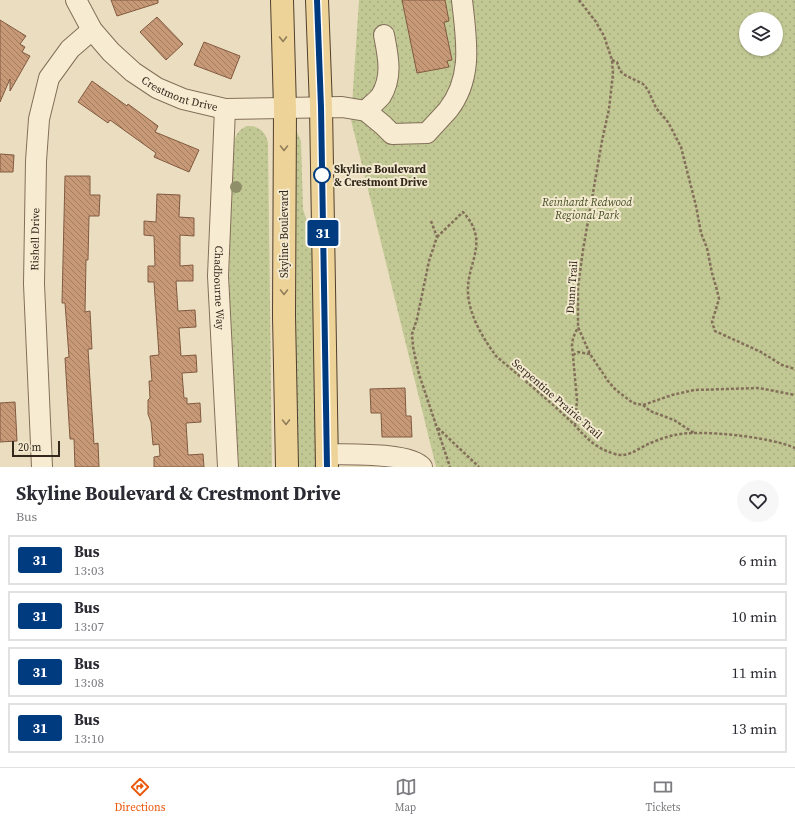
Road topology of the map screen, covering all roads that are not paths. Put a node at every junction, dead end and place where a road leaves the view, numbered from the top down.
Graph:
1 (76, 0) edge
2 (282, 0) edge
3 (316, 0) edge
4 (462, 0) edge
5 (92, 30) junction
6 (384, 35) dead end
7 (321, 107) junction
8 (225, 109) junction
9 (285, 109) junction
10 (366, 111) junction
11 (327, 461) edge
12 (42, 467) edge
13 (228, 467) edge
14 (287, 467) edge
15 (422, 467) edge

1 - 5 street, Crestmont Drive
2 -> 9 main road, Skyline Boulevard
3 - 7 main road
4 - 10 street
5 - 8 street, Crestmont Drive
5 - 12 street, Rishell Drive
6 - 10 street
7 - 9 street, Crestmont Drive
7 - 10 street, Crestmont Drive
7 - 11 main road
8 - 9 street, Crestmont Drive
8 - 13 street, Chadbourne Way
9 -> 14 main road, Skyline Boulevard
11 - 15 street

